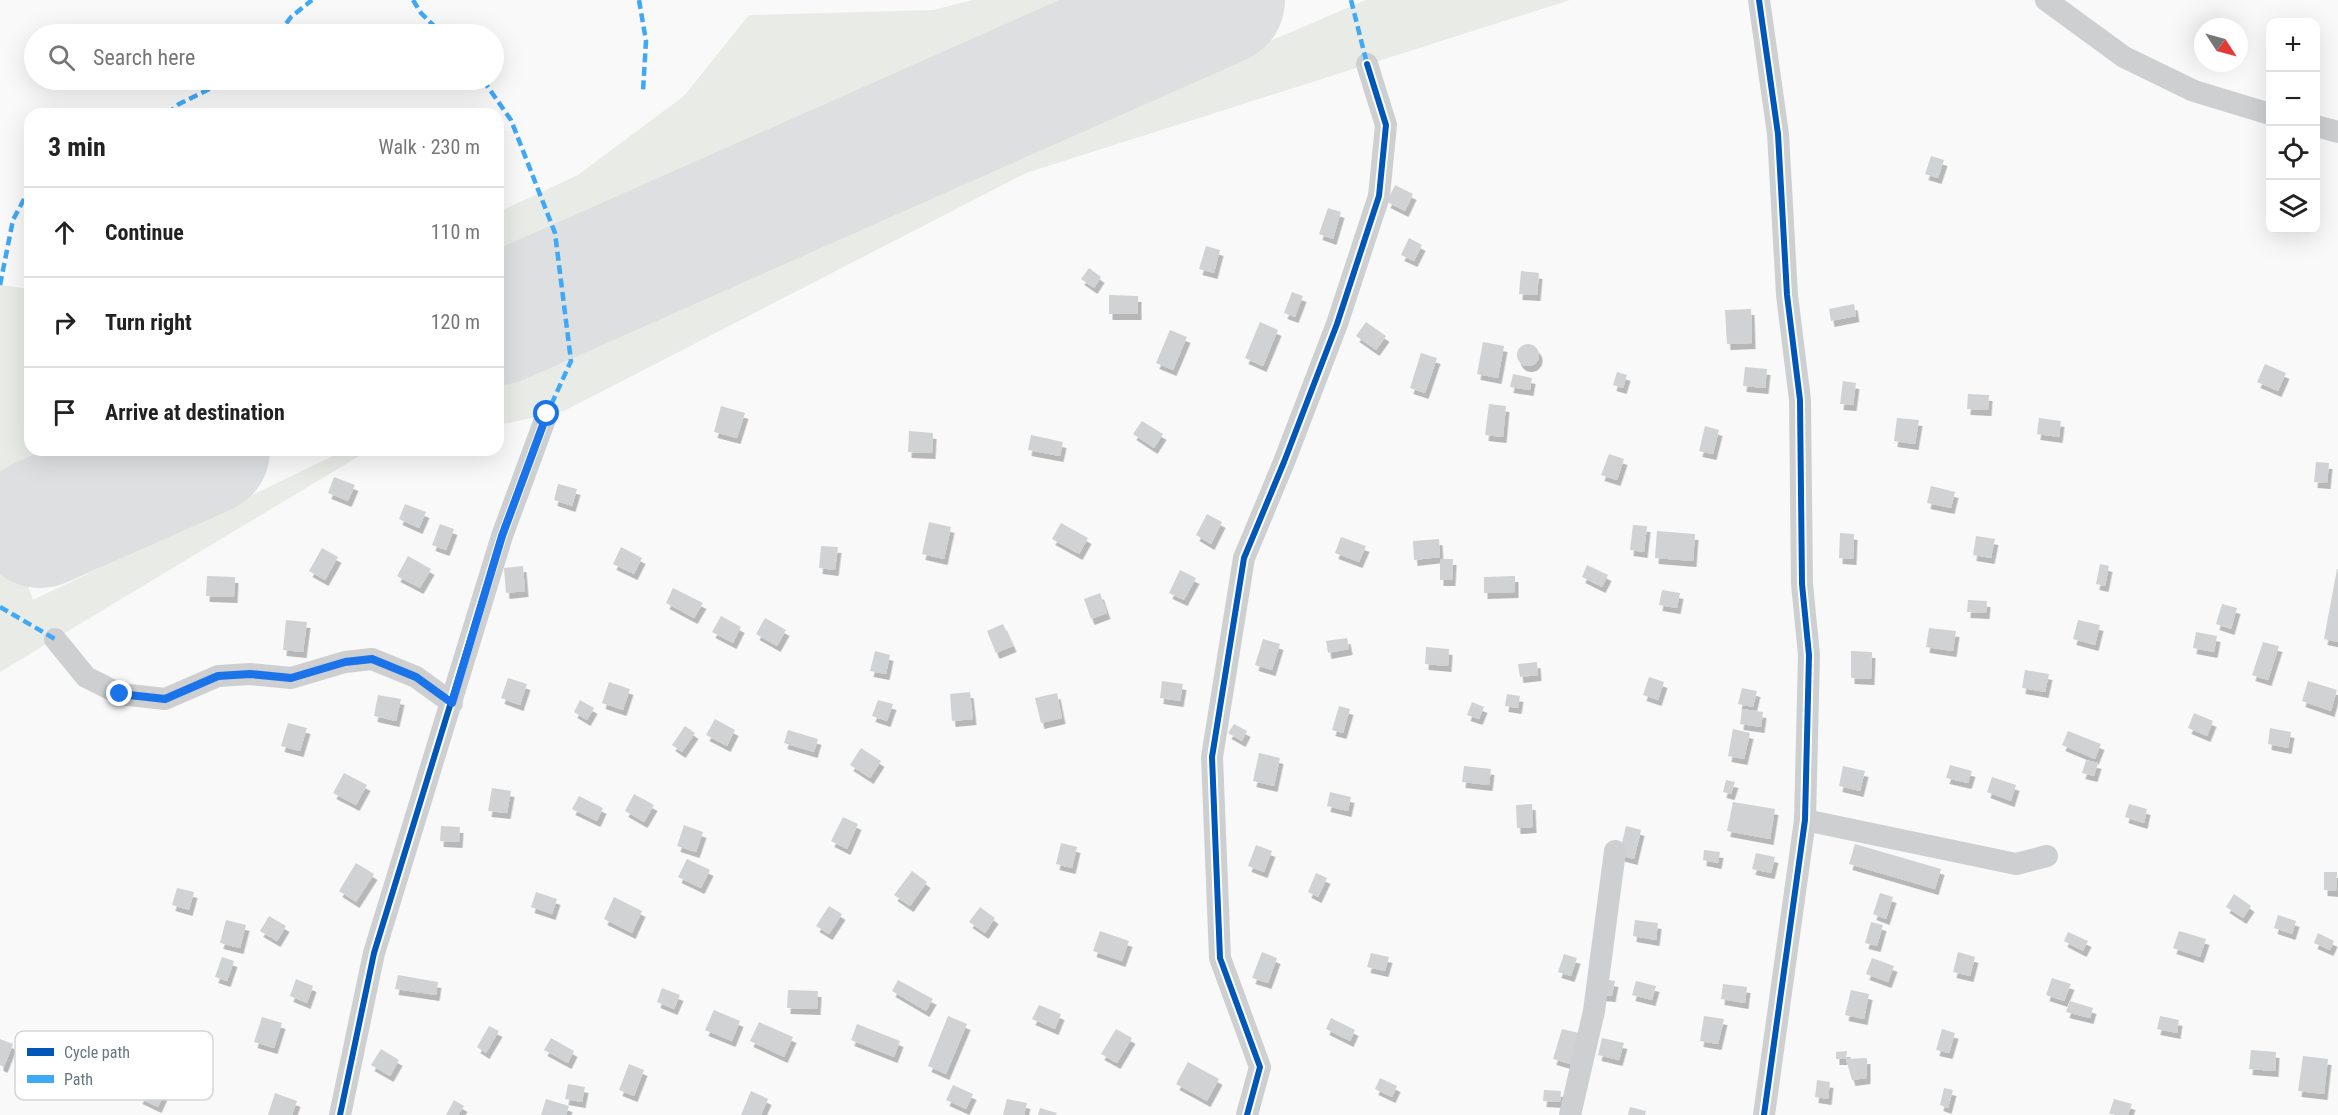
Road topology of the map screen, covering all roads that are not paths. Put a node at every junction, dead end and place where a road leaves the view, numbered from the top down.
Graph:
1 (2046, 0) edge
2 (1762, 3) edge
3 (1366, 64) dead end
4 (2266, 113) edge
5 (2320, 127) edge
6 (2338, 132) edge
7 (547, 414) dead end
8 (55, 639) dead end
9 (452, 703) junction
10 (1805, 820) junction
11 (1615, 851) dead end
12 (2047, 856) dead end
13 (340, 1115) edge
14 (1247, 1115) edge
15 (1570, 1115) edge
16 (1764, 1115) edge

1 - 4 street
2 - 10 street
3 - 14 street
5 - 6 street
7 - 9 street
8 - 9 street
9 - 13 street
10 - 12 street
10 - 16 street
11 - 15 street

